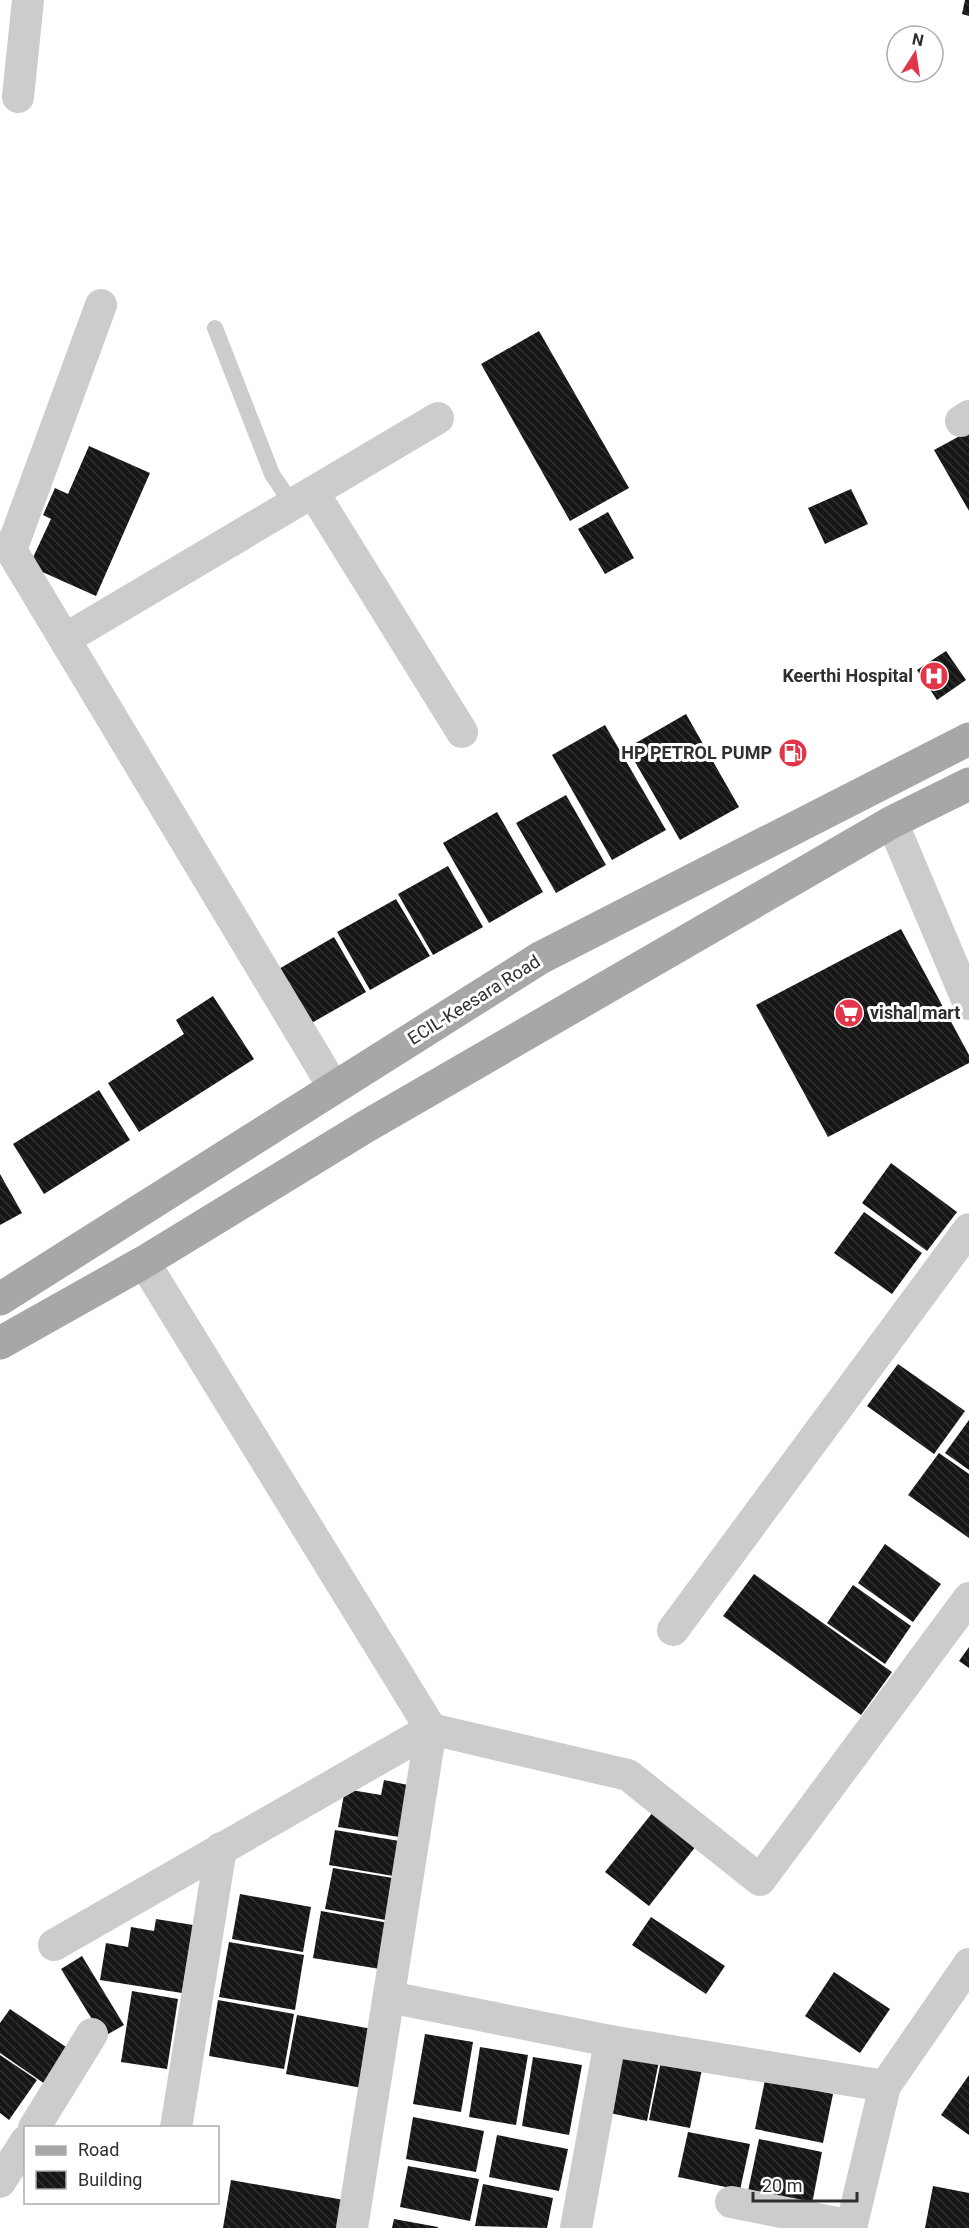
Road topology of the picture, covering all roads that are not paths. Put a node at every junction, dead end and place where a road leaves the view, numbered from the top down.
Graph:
1 (28, 0) edge
2 (18, 97) dead end
3 (101, 305) dead end
4 (215, 328) dead end
5 (438, 418) dead end
6 (303, 498) junction
7 (5, 549) edge
8 (65, 639) junction
9 (462, 732) dead end
10 (969, 739) edge
11 (969, 784) edge
12 (892, 822) junction
13 (969, 1004) edge
14 (334, 1088) junction
15 (969, 1229) edge
16 (144, 1262) junction
17 (0, 1299) edge
18 (0, 1343) edge
19 (969, 1598) edge
20 (673, 1630) dead end
21 (431, 1729) junction
22 (221, 1848) junction
23 (54, 1945) dead end
24 (969, 1964) edge
25 (389, 1997) junction
26 (92, 2034) dead end
27 (610, 2041) junction
28 (885, 2086) junction
29 (35, 2126) edge
30 (176, 2126) edge
31 (24, 2144) edge
32 (0, 2182) edge
33 (731, 2202) dead end
34 (851, 2227) edge
35 (352, 2228) edge
36 (576, 2228) edge

1 - 2 street
3 - 7 street
4 - 6 lane
5 - 6 street
6 - 8 street
6 - 9 street
7 - 8 street
8 - 14 street
10 - 14 main road, ECIL-Keesara Road
11 - 12 main road
12 - 13 street
12 - 16 main road
14 - 17 main road, ECIL-Keesara Road
15 - 20 street
16 - 18 main road
16 - 21 street
19 - 21 street
21 - 22 street
21 - 25 street
22 - 23 street
22 - 30 street
24 - 28 street
25 - 27 street
25 - 35 street
26 - 29 street
27 - 28 street
27 - 36 street
28 - 34 street
31 - 32 street
33 - 34 street

